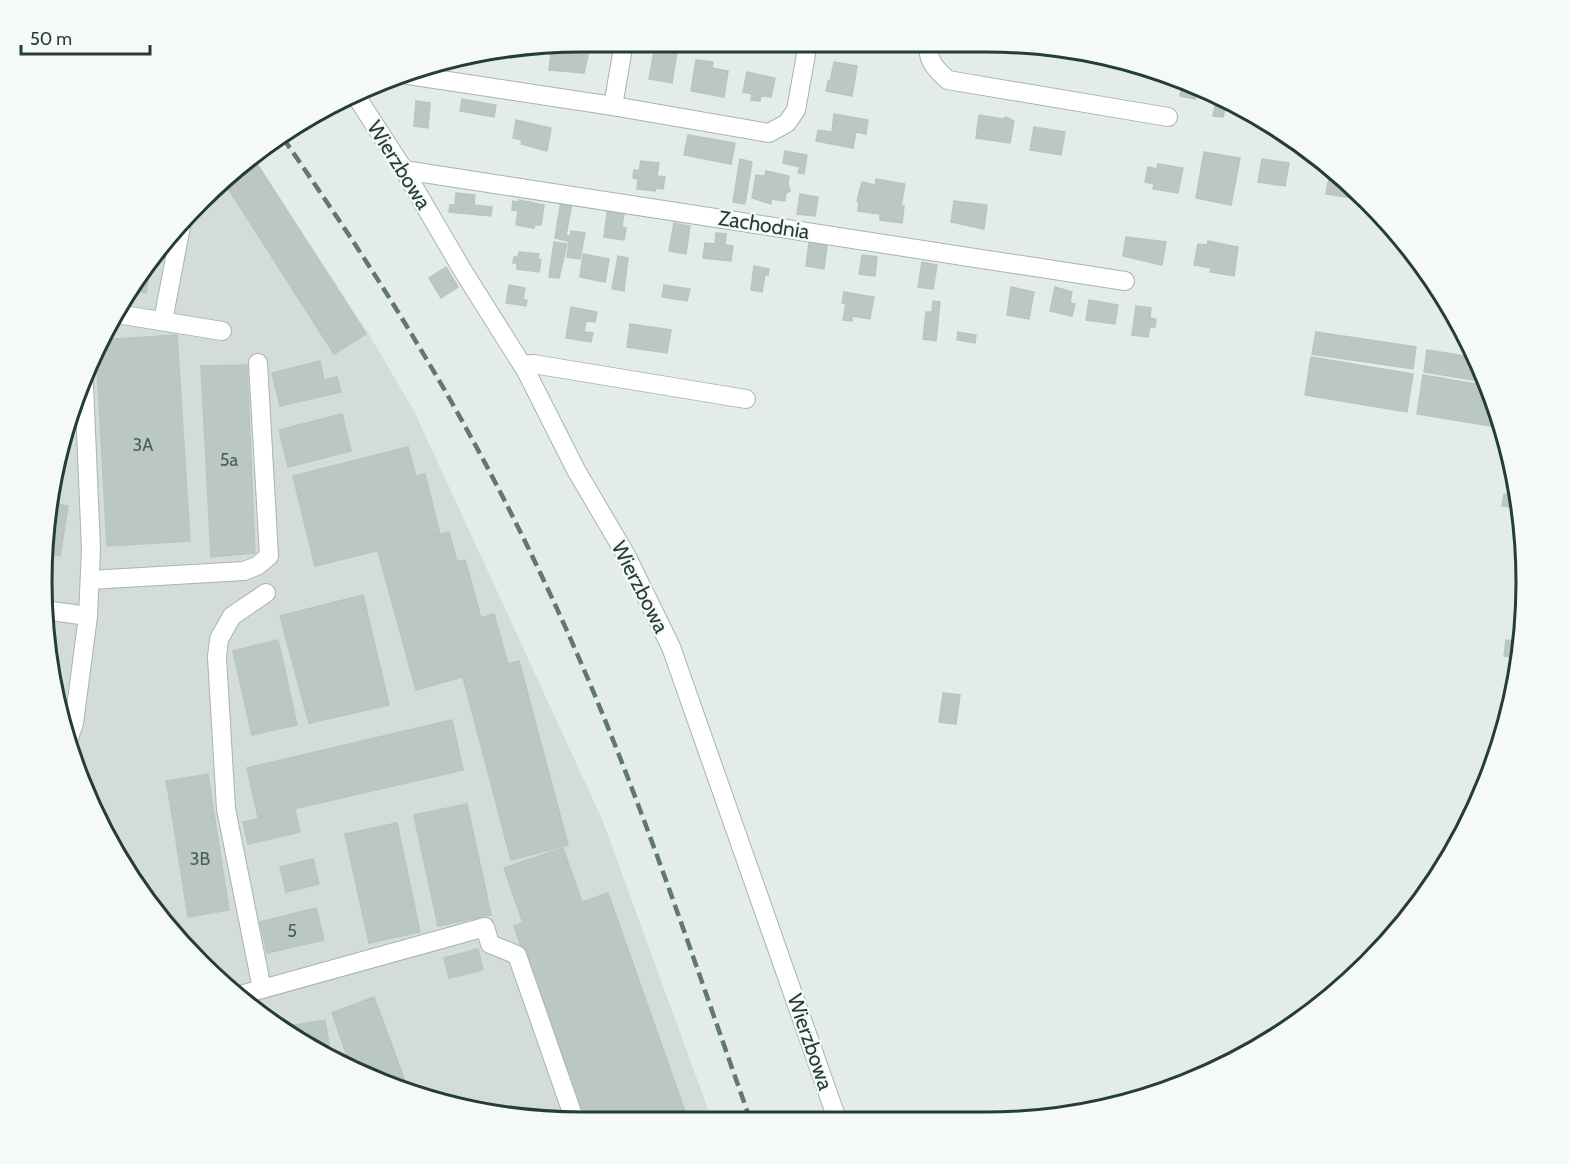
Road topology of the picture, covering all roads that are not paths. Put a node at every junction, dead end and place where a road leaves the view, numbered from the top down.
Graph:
1 (622, 52) edge
2 (806, 52) edge
3 (929, 52) edge
4 (424, 77) edge
5 (360, 102) edge
6 (613, 106) junction
7 (1168, 117) dead end
8 (404, 170) junction
9 (179, 240) edge
10 (1125, 281) dead end
11 (124, 315) edge
12 (164, 321) junction
13 (222, 331) dead end
14 (258, 363) dead end
15 (523, 365) junction
16 (746, 399) dead end
17 (85, 402) edge
18 (90, 580) junction
19 (266, 592) dead end
20 (54, 611) edge
21 (88, 616) junction
22 (73, 726) edge
23 (262, 989) junction
24 (249, 993) edge
25 (572, 1111) edge
26 (835, 1112) edge

1 - 6 street
2 - 6 street
3 - 7 street
4 - 6 street
5 - 8 street, Wierzbowa
8 - 10 street, Zachodnia
8 - 15 street, Wierzbowa
9 - 12 street
11 - 12 street
12 - 13 street
14 - 18 street
15 - 16 street
15 - 26 street, Wierzbowa
17 - 18 street
18 - 21 street
19 - 23 street
20 - 21 street
21 - 22 street
23 - 24 street
23 - 25 street

